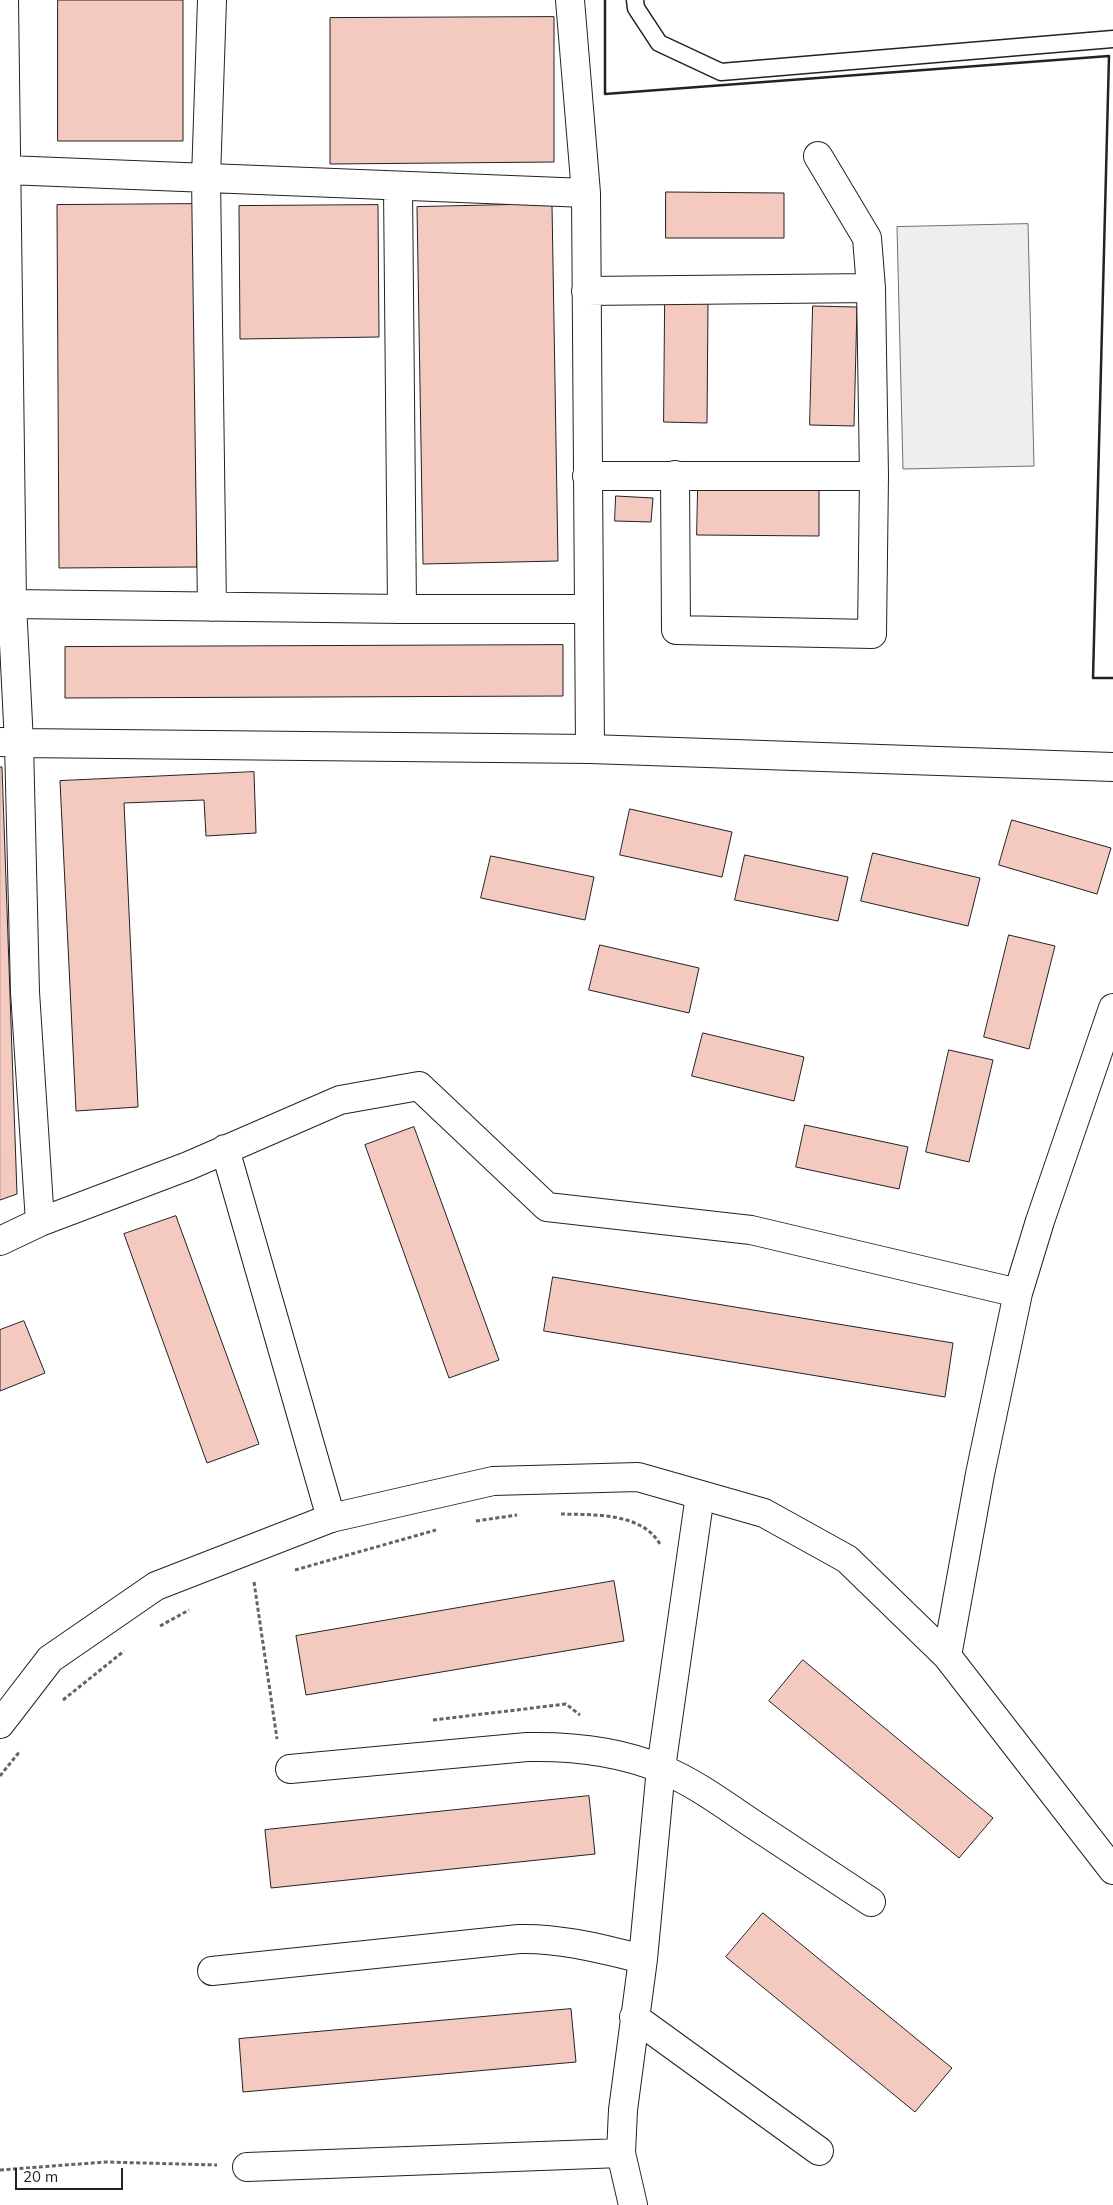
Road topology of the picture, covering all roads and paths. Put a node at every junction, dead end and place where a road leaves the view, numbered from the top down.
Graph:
1 (4, 0) edge
2 (212, 0) edge
3 (570, 0) edge
4 (636, 0) edge
5 (1113, 39) edge
6 (818, 156) dead end
7 (7, 170) junction
8 (206, 178) junction
9 (398, 187) junction
10 (586, 193) junction
11 (871, 288) junction
12 (586, 290) junction
13 (675, 475) junction
14 (587, 476) junction
15 (874, 476) junction
16 (12, 604) junction
17 (212, 607) junction
18 (402, 609) junction
19 (589, 609) junction
20 (9, 743) edge
21 (590, 749) junction
22 (1113, 767) edge
23 (1113, 1008) edge
24 (225, 1149) junction
25 (40, 1222) junction
26 (0, 1241) edge
27 (1018, 1293) junction
28 (700, 1495) junction
29 (527, 1514) dead end
30 (554, 1514) dead end
31 (331, 1518) junction
32 (473, 1521) dead end
33 (444, 1528) dead end
34 (662, 1548) dead end
35 (292, 1570) dead end
36 (264, 1578) dead end
37 (254, 1581) junction
38 (245, 1585) dead end
39 (193, 1608) dead end
40 (154, 1629) dead end
41 (131, 1645) dead end
42 (947, 1656) junction
43 (59, 1705) dead end
44 (587, 1720) dead end
45 (431, 1721) dead end
46 (0, 1724) edge
47 (286, 1738) dead end
48 (277, 1739) junction
49 (24, 1748) dead end
50 (661, 1768) junction
51 (290, 1769) joint
52 (0, 1776) edge
53 (1113, 1870) edge
54 (871, 1902) dead end
55 (643, 1959) junction
56 (212, 1971) dead end
57 (634, 2017) junction
58 (819, 2151) dead end
59 (622, 2153) junction
60 (236, 2166) joint
61 (0, 2170) edge
62 (633, 2205) edge

1 - 7 street
2 - 8 street
3 - 10 street
4 - 5 lane
6 - 11 street
7 - 8 street
7 - 16 street
8 - 9 street
8 - 17 street
9 - 10 street
9 - 18 street
10 - 12 street
11 - 12 street
11 - 15 street
12 - 14 street
13 - 14 street
13 - 15 street
13 - 15 street
14 - 19 street
16 - 17 street
16 - 20 street
17 - 18 street
18 - 19 street
19 - 21 street
20 - 21 street
20 - 25 street
21 - 22 street
23 - 27 street
24 - 25 street
24 - 27 street
24 - 31 street
25 - 26 street
27 - 42 street
28 - 31 street
28 - 42 street
28 - 50 street
29 - 32 path
30 - 34 path
31 - 46 street
33 - 35 path
36 - 37 path
37 - 38 path
37 - 48 path
39 - 40 path
41 - 43 path
42 - 53 street
44 - 45 path
47 - 48 path
48 - 51 path
49 - 52 path
50 - 51 street
50 - 54 street
50 - 55 street
55 - 56 street
55 - 57 street
57 - 58 street
57 - 59 street
59 - 60 street
59 - 62 street
60 - 61 path

